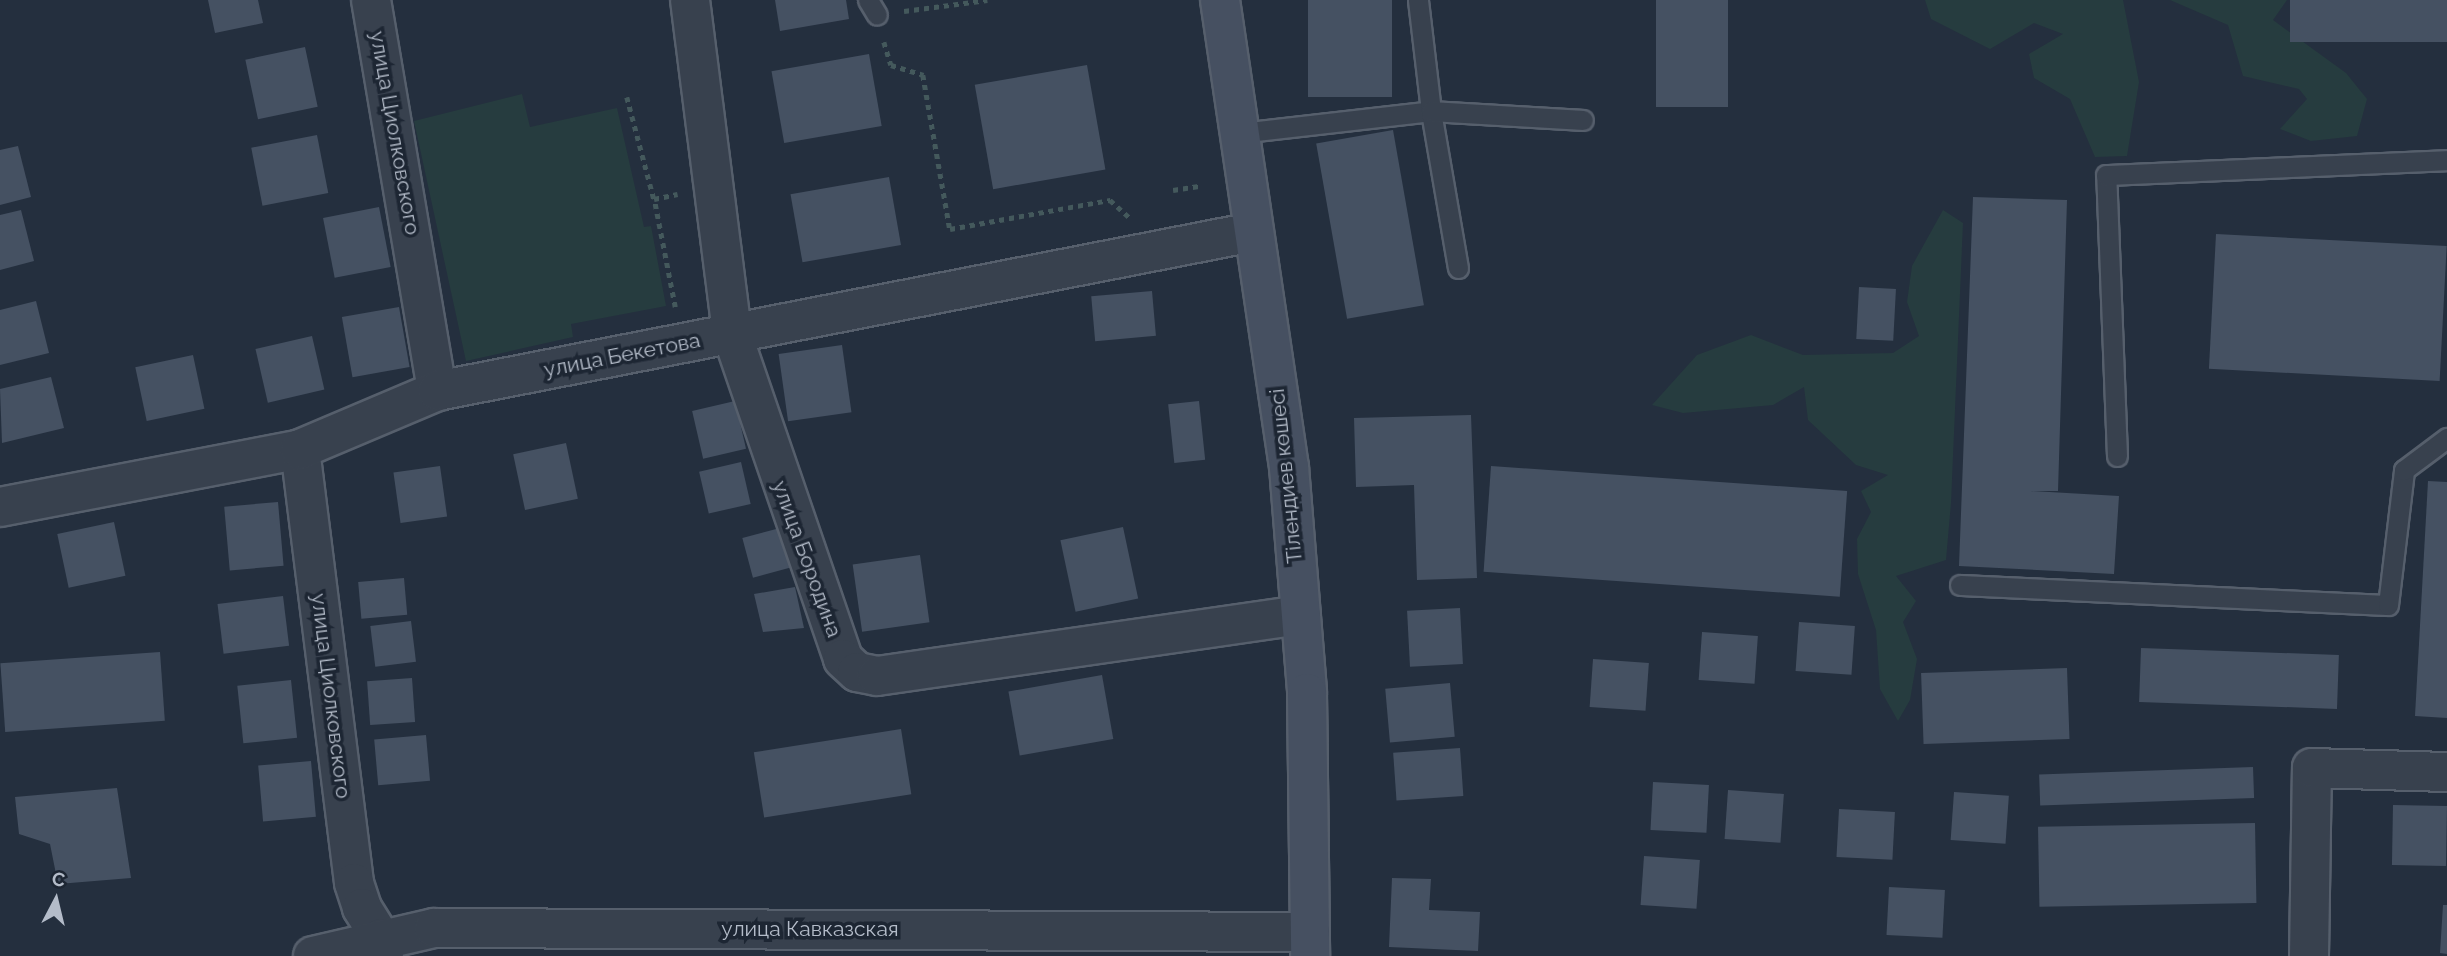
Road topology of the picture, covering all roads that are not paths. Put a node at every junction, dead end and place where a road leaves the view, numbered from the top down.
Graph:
1 (371, 0) edge
2 (690, 0) edge
3 (1220, 0) edge
4 (1418, 0) edge
5 (1431, 111) junction
6 (1583, 120) dead end
7 (1239, 133) junction
8 (2447, 160) edge
9 (1253, 232) junction
10 (1458, 268) dead end
11 (732, 334) junction
12 (437, 391) junction
13 (2447, 438) edge
14 (300, 449) junction
15 (2117, 456) dead end
16 (0, 506) edge
17 (1960, 585) dead end
18 (1301, 615) junction
19 (2447, 772) edge
20 (1310, 944) edge
21 (382, 947) edge
22 (313, 956) edge
23 (2309, 956) edge

1 - 12 street, улица Циолковского
2 - 11 street, улица Бородина
3 - 7 street, Тілендиев көшесі
4 - 5 lane
5 - 6 lane
5 - 7 lane
5 - 10 lane
7 - 9 street, Тілендиев көшесі
8 - 15 lane
9 - 11 street, улица Бекетова
9 - 18 street, Тілендиев көшесі
11 - 12 street, улица Бекетова
11 - 18 street, улица Бородина
12 - 14 street, улица Бекетова
13 - 17 lane
14 - 16 street, улица Бекетова
14 - 21 street, улица Циолковского
18 - 20 street, Тілендиев көшесі
19 - 23 street
20 - 21 street, улица Кавказская
21 - 22 street, улица Кавказская

